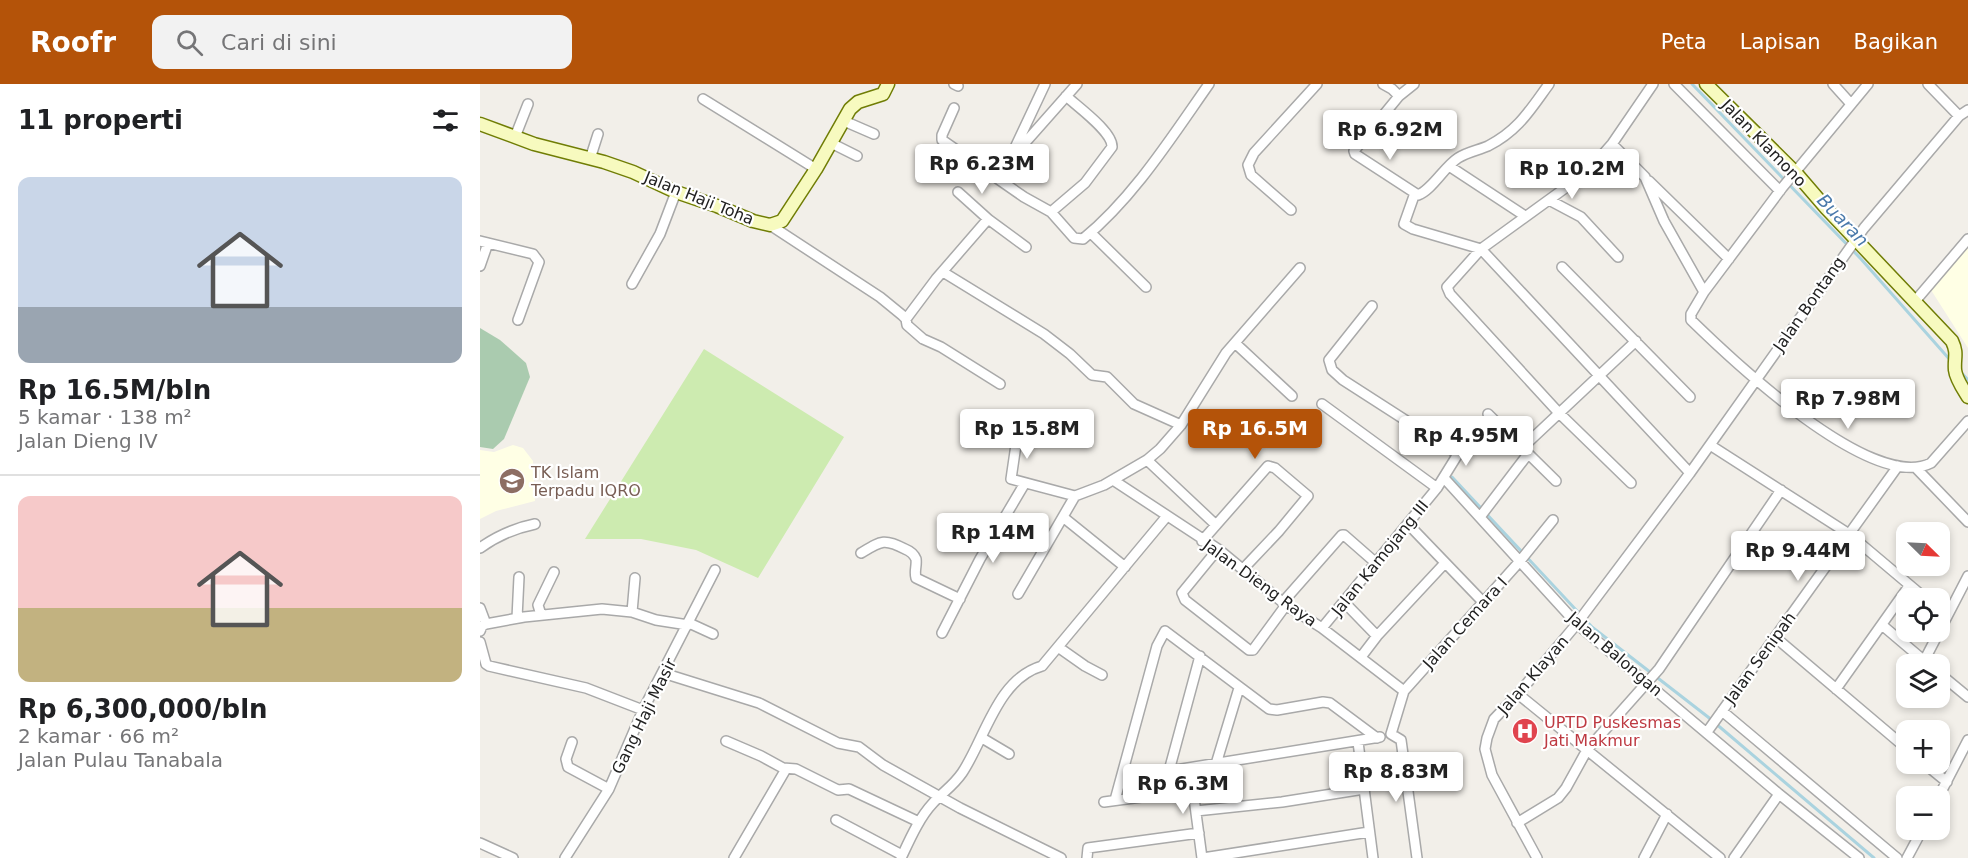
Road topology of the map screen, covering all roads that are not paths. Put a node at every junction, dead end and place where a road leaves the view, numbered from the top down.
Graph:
1 (888, 84) edge
2 (1045, 84) edge
3 (1077, 84) edge
4 (1209, 84) edge
5 (1317, 84) edge
6 (1383, 84) edge
7 (1414, 84) edge
8 (1549, 84) edge
9 (1653, 84) edge
10 (1674, 84) edge
11 (1706, 84) edge
12 (1833, 84) edge
13 (1868, 84) edge
14 (1928, 84) edge
15 (1066, 96) junction
16 (1399, 96) junction
17 (703, 99) dead end
18 (528, 104) dead end
19 (1851, 104) junction
20 (954, 108) dead end
21 (1968, 110) edge
22 (1959, 116) junction
23 (844, 121) junction
24 (480, 124) edge
25 (598, 134) dead end
26 (874, 134) dead end
27 (515, 137) junction
28 (831, 143) junction
29 (1612, 144) junction
30 (857, 156) dead end
31 (590, 159) junction
32 (1008, 162) junction
33 (1449, 166) junction
34 (816, 169) junction
35 (1792, 175) junction
36 (998, 177) junction
37 (1645, 177) junction
38 (1781, 189) junction
39 (676, 192) junction
40 (958, 192) dead end
41 (1420, 193) junction
42 (1549, 200) junction
43 (1291, 210) dead end
44 (1051, 212) junction
45 (1525, 216) junction
46 (988, 219) junction
47 (770, 225) junction
48 (1090, 233) junction
49 (1968, 239) edge
50 (1855, 240) junction
51 (484, 242) edge
52 (1026, 248) dead end
53 (1481, 249) junction
54 (1618, 257) dead end
55 (1729, 259) junction
56 (480, 266) edge
57 (1562, 267) dead end
58 (1300, 268) dead end
59 (943, 272) junction
60 (632, 284) dead end
61 (1146, 287) dead end
62 (1704, 292) junction
63 (1916, 300) junction
64 (1372, 306) dead end
65 (906, 319) junction
66 (518, 320) dead end
67 (1636, 341) junction
68 (1235, 343) junction
69 (1599, 376) junction
70 (1756, 379) junction
71 (1000, 384) dead end
72 (1292, 396) dead end
73 (1690, 397) dead end
74 (1968, 397) edge
75 (1323, 404) dead end
76 (1559, 413) junction
77 (1488, 414) dead end
78 (1968, 421) edge
79 (1181, 425) junction
80 (1476, 432) dead end
81 (1017, 438) dead end
82 (1710, 445) junction
83 (1525, 451) junction
84 (1458, 454) junction
85 (1147, 460) junction
86 (1898, 466) junction
87 (1916, 468) junction
88 (1690, 473) junction
89 (1444, 478) junction
90 (1113, 480) junction
91 (1556, 481) dead end
92 (1025, 483) junction
93 (1630, 483) dead end
94 (1437, 488) junction
95 (1781, 490) junction
96 (1075, 496) junction
97 (1483, 513) junction
98 (1167, 516) junction
99 (1063, 517) junction
100 (1553, 520) dead end
101 (1968, 522) edge
102 (1408, 524) junction
103 (535, 525) dead end
104 (1216, 525) junction
105 (1849, 534) junction
106 (1202, 541) junction
107 (480, 548) edge
108 (1218, 549) junction
109 (861, 553) dead end
110 (1523, 557) junction
111 (1376, 563) junction
112 (1444, 563) junction
113 (1125, 567) junction
114 (1243, 569) junction
115 (715, 570) dead end
116 (554, 572) dead end
117 (1968, 576) edge
118 (519, 577) dead end
119 (635, 578) dead end
120 (1909, 586) junction
121 (1912, 588) edge
122 (1018, 594) dead end
123 (960, 599) junction
124 (1344, 602) junction
125 (1483, 602) junction
126 (1284, 603) junction
127 (480, 608) edge
128 (633, 612) junction
129 (1950, 612) edge
130 (541, 615) junction
131 (517, 618) junction
132 (1581, 619) junction
133 (689, 624) junction
134 (1882, 625) junction
135 (483, 628) edge
136 (1322, 628) junction
137 (942, 633) dead end
138 (713, 634) dead end
139 (1377, 636) junction
140 (1775, 637) junction
141 (480, 642) edge
142 (1058, 647) junction
143 (1916, 654) edge
144 (1200, 656) junction
145 (1361, 657) junction
146 (663, 673) junction
147 (1102, 675) dead end
148 (1649, 680) junction
149 (1950, 683) edge
150 (1239, 688) junction
151 (1836, 689) junction
152 (1404, 691) junction
153 (1518, 694) junction
154 (1968, 698) edge
155 (644, 710) junction
156 (1721, 712) junction
157 (1709, 729) junction
158 (1391, 734) junction
159 (982, 738) junction
160 (1377, 738) junction
161 (1896, 740) edge
162 (726, 741) dead end
163 (1968, 741) edge
164 (572, 742) dead end
165 (1358, 742) junction
166 (1587, 750) junction
167 (1009, 754) dead end
168 (1216, 764) junction
169 (1190, 768) junction
170 (786, 769) junction
171 (1169, 771) junction
172 (1937, 774) edge
173 (1947, 782) junction
174 (1945, 786) edge
175 (609, 789) junction
176 (1364, 789) junction
177 (1193, 790) junction
178 (1163, 793) junction
179 (1779, 794) junction
180 (942, 797) junction
181 (1115, 800) junction
182 (1104, 802) dead end
183 (1196, 811) junction
184 (1667, 814) junction
185 (836, 820) dead end
186 (919, 822) junction
187 (1517, 823) junction
188 (1369, 832) junction
189 (1199, 833) junction
190 (1917, 840) edge
191 (480, 843) edge
192 (902, 856) edge
193 (513, 858) edge
194 (565, 858) edge
195 (734, 858) edge
196 (1060, 858) edge
197 (1087, 858) edge
198 (1202, 858) edge
199 (1372, 858) edge
200 (1417, 858) edge
201 (1537, 858) edge
202 (1644, 858) edge
203 (1720, 858) edge
204 (1734, 858) edge
205 (1859, 858) edge
206 (1897, 858) edge
207 (1907, 858) edge

1 - 23 street, Jalan Haji Toha
2 - 32 street
3 - 15 street
4 - 48 street
5 - 43 street
6 - 16 street
7 - 16 street
8 - 33 street
9 - 29 street
10 - 38 street
11 - 35 street, Jalan Klamono
12 - 19 street
13 - 19 street
14 - 22 street
15 - 32 street
15 - 44 street
16 - 41 street
17 - 34 street
18 - 27 street
19 - 35 street
20 - 36 street
21 - 22 street, Jalan Bontang
22 - 50 street, Jalan Bontang
23 - 26 street
23 - 28 street, Jalan Haji Toha
24 - 27 street, Jalan Haji Toha
25 - 31 street
27 - 31 street, Jalan Haji Toha
28 - 30 street
28 - 34 street, Jalan Haji Toha
29 - 37 street
29 - 42 street
31 - 39 street, Jalan Haji Toha
32 - 36 street
33 - 41 street
33 - 45 street
34 - 47 street, Jalan Haji Toha
35 - 38 street
35 - 50 street, Jalan Klamono
36 - 44 street
37 - 55 street
37 - 62 street
38 - 55 street
39 - 47 street, Jalan Haji Toha
39 - 60 street
40 - 46 street
41 - 53 street
42 - 45 street
42 - 54 street
44 - 48 street
45 - 53 street
46 - 52 street
46 - 59 street
47 - 65 street
48 - 61 street
49 - 63 street
50 - 63 street, Jalan Klamono
50 - 70 street, Jalan Bontang
51 - 56 street
51 - 66 street
53 - 69 street
53 - 76 street
55 - 62 street
57 - 67 street
58 - 68 street
59 - 65 street
59 - 79 street
62 - 70 street
63 - 74 street, Jalan Klamono
64 - 84 street
65 - 71 street
67 - 69 street
67 - 73 street
68 - 72 street
68 - 79 street
69 - 76 street
69 - 88 street
70 - 82 street, Jalan Bontang
70 - 86 street
75 - 94 street
76 - 83 street
76 - 93 street
77 - 83 street
78 - 87 street
79 - 85 street
80 - 84 street, Jalan Kamojang III
81 - 92 street
82 - 88 street, Jalan Bontang
82 - 95 street
83 - 91 street
83 - 97 street
84 - 89 street, Jalan Kamojang III
85 - 90 street
85 - 104 street
86 - 87 street
86 - 105 street, Jalan Senipah
87 - 101 street
88 - 132 street, Jalan Bontang
89 - 94 street, Jalan Kamojang III
89 - 97 street, Jalan Balongan
90 - 96 street
90 - 98 street, Jalan Dieng Raya
92 - 96 street
92 - 123 street
94 - 102 street, Jalan Kamojang III
95 - 105 street
95 - 148 street
96 - 99 street
97 - 110 street, Jalan Balongan
98 - 106 street, Jalan Dieng Raya
98 - 113 street
99 - 113 street
99 - 122 street
100 - 110 street, Jalan Cemara I
102 - 111 street, Jalan Kamojang III
102 - 112 street
103 - 107 street
104 - 106 street
104 - 114 street
105 - 120 street
105 - 140 street, Jalan Senipah
106 - 108 street, Jalan Dieng Raya
108 - 114 street, Jalan Dieng Raya
108 - 126 street
109 - 123 street
110 - 125 street, Jalan Cemara I
110 - 132 street, Jalan Balongan
111 - 124 street, Jalan Kamojang III
111 - 126 street
112 - 125 street
112 - 139 street
113 - 142 street
114 - 126 street, Jalan Dieng Raya
115 - 133 street, Gang Haji Masir
116 - 130 street
117 - 129 street
118 - 131 street
119 - 128 street
120 - 121 street
120 - 134 street
123 - 137 street
124 - 136 street, Jalan Kamojang III
124 - 139 street
125 - 152 street, Jalan Cemara I
126 - 136 street, Jalan Dieng Raya
127 - 135 street
128 - 130 street
128 - 133 street
130 - 131 street
131 - 135 street
132 - 148 street, Jalan Balongan
132 - 153 street, Jalan Klayan
133 - 138 street
133 - 146 street, Gang Haji Masir
134 - 143 street
134 - 151 street
136 - 145 street, Jalan Dieng Raya
139 - 145 street
140 - 151 street
140 - 156 street, Jalan Senipah
141 - 155 street
142 - 147 street
142 - 159 street
144 - 150 street
144 - 171 street
144 - 181 street
145 - 152 street, Jalan Dieng Raya
146 - 155 street, Gang Haji Masir
146 - 180 street
148 - 157 street, Jalan Balongan
148 - 166 street
149 - 154 street
150 - 160 street
150 - 168 street
151 - 161 street
152 - 158 street, Jalan Cemara I
153 - 166 street
153 - 187 street, Jalan Klayan
155 - 175 street, Gang Haji Masir
156 - 157 street, Jalan Senipah
156 - 206 street
157 - 179 street, Jalan Balongan
158 - 160 street
158 - 200 street
159 - 167 street
159 - 180 street
160 - 165 street
162 - 170 street
163 - 173 street
164 - 175 street
165 - 168 street
165 - 176 street
166 - 184 street
166 - 187 street
168 - 169 street
169 - 171 street
169 - 177 street
170 - 186 street
170 - 195 street
171 - 178 street
172 - 173 street
173 - 174 street
175 - 194 street, Gang Haji Masir
176 - 183 street
176 - 188 street
177 - 178 street
177 - 183 street
178 - 181 street
179 - 204 street
179 - 205 street, Jalan Balongan
180 - 186 street
180 - 196 street
181 - 182 street
183 - 189 street
184 - 202 street
184 - 203 street
185 - 192 street
186 - 192 street
187 - 201 street, Jalan Klayan
188 - 198 street
188 - 199 street
189 - 197 street
189 - 198 street
190 - 207 street
191 - 193 street

